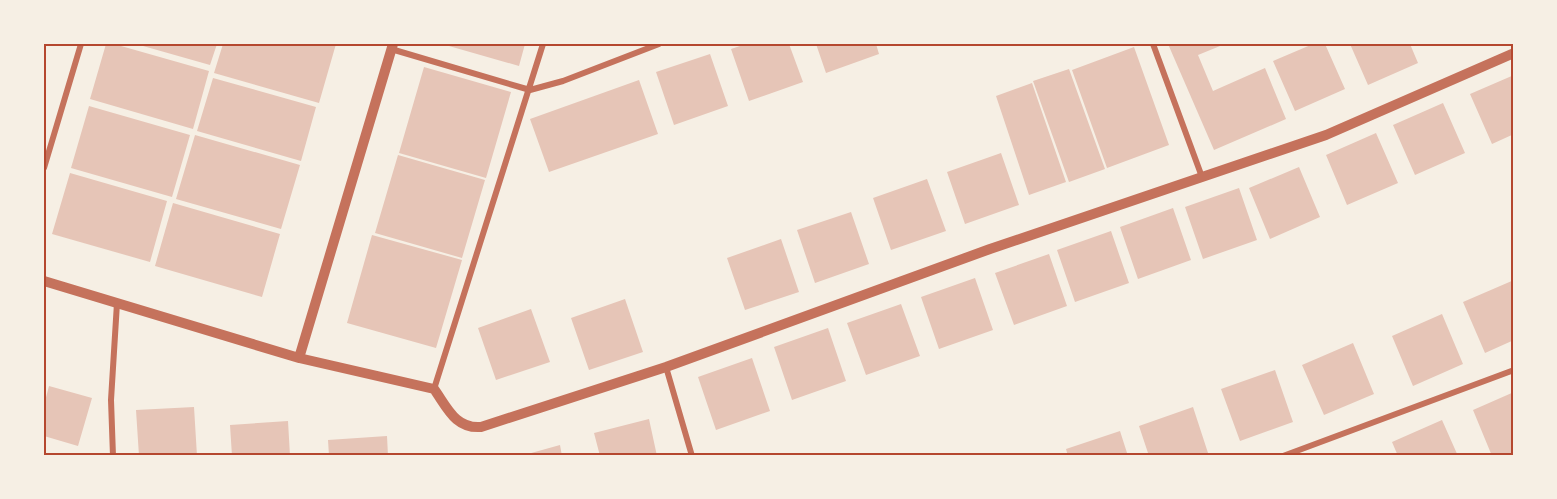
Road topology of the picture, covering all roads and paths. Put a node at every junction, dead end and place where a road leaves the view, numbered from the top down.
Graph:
1 (81, 44) edge
2 (543, 44) edge
3 (659, 44) edge
4 (1153, 44) edge
5 (392, 46) edge
6 (1514, 53) edge
7 (530, 90) junction
8 (44, 168) edge
9 (1202, 177) junction
10 (44, 281) edge
11 (117, 303) junction
12 (299, 358) junction
13 (666, 366) junction
14 (1514, 370) edge
15 (434, 389) junction
16 (113, 456) edge
17 (692, 456) edge
18 (1283, 456) edge

1 - 8 street
2 - 7 street
3 - 7 street
4 - 9 street
5 - 7 street
5 - 12 street
6 - 9 street
7 - 15 street
9 - 13 street
10 - 11 street
11 - 12 street
11 - 16 street
12 - 15 street
13 - 15 street
13 - 17 street
14 - 18 street

